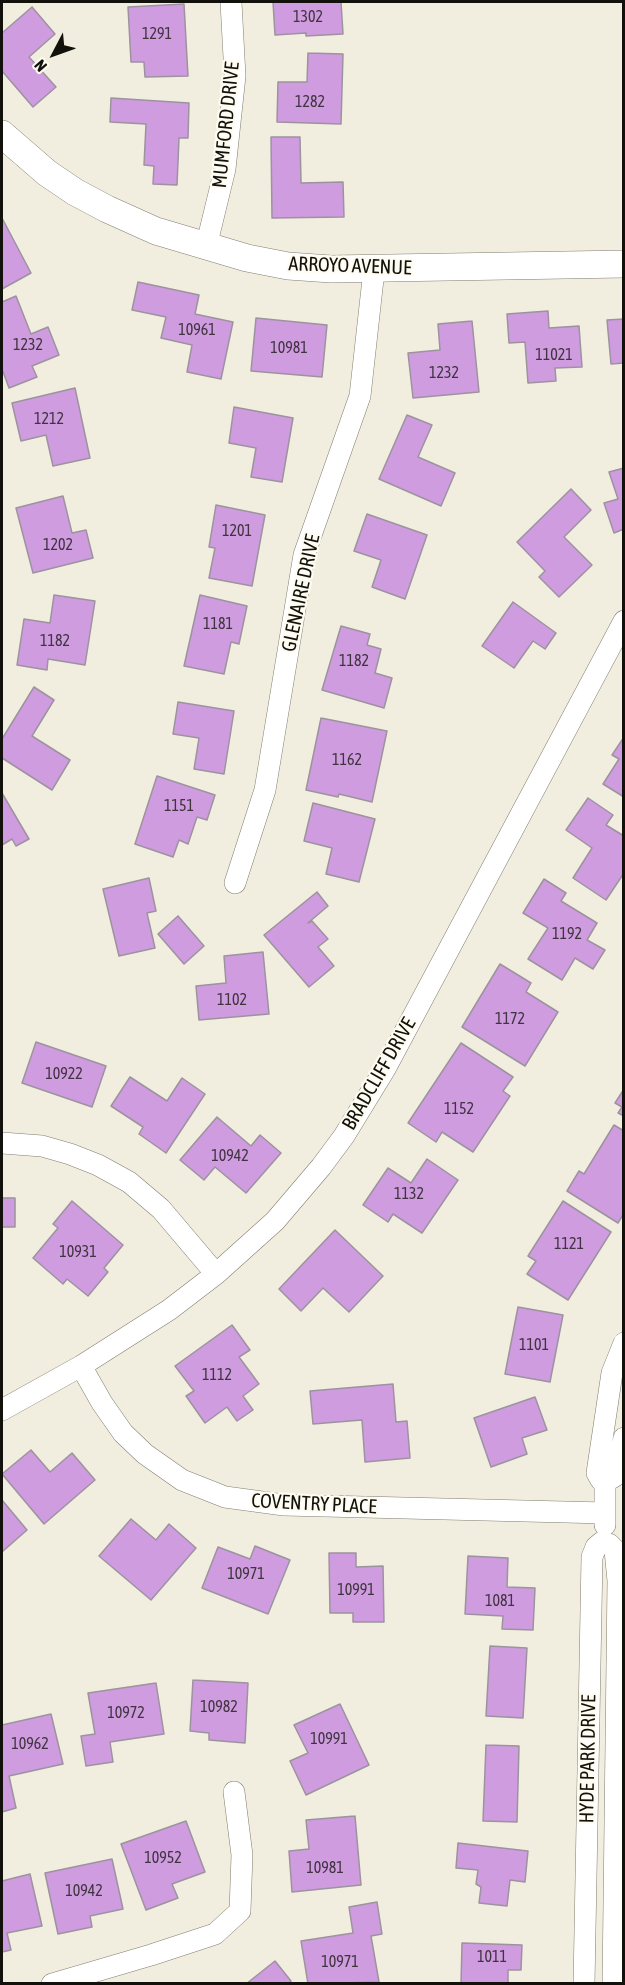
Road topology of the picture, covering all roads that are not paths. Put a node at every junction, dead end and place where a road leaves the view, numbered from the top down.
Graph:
1 (231, 2) edge
2 (2, 134) edge
3 (206, 247) junction
4 (624, 264) edge
5 (374, 270) junction
6 (624, 621) edge
7 (235, 883) dead end
8 (2, 1143) edge
9 (216, 1274) junction
10 (624, 1343) edge
11 (81, 1366) junction
12 (2, 1410) edge
13 (624, 1438) edge
14 (605, 1482) junction
15 (605, 1513) junction
16 (606, 1543) junction
17 (234, 1792) dead end
18 (52, 1983) edge
19 (584, 1983) edge
20 (613, 1983) edge

1 - 3 street, MUMFORD DRIVE
2 - 3 street, ARROYO AVENUE
3 - 5 street, ARROYO AVENUE
4 - 5 street, ARROYO AVENUE
5 - 7 street, GLENAIRE DRIVE
6 - 9 street, BRADCLIFF DRIVE
8 - 9 street
9 - 11 street, BRADCLIFF DRIVE
10 - 14 street, HYDE PARK DRIVE
11 - 12 street, BRADCLIFF DRIVE
11 - 15 street, COVENTRY PLACE
13 - 14 street
14 - 15 street, HYDE PARK DRIVE
15 - 16 street, HYDE PARK DRIVE
16 - 19 street, HYDE PARK DRIVE
16 - 20 street, HYDE PARK DRIVE
17 - 18 street

